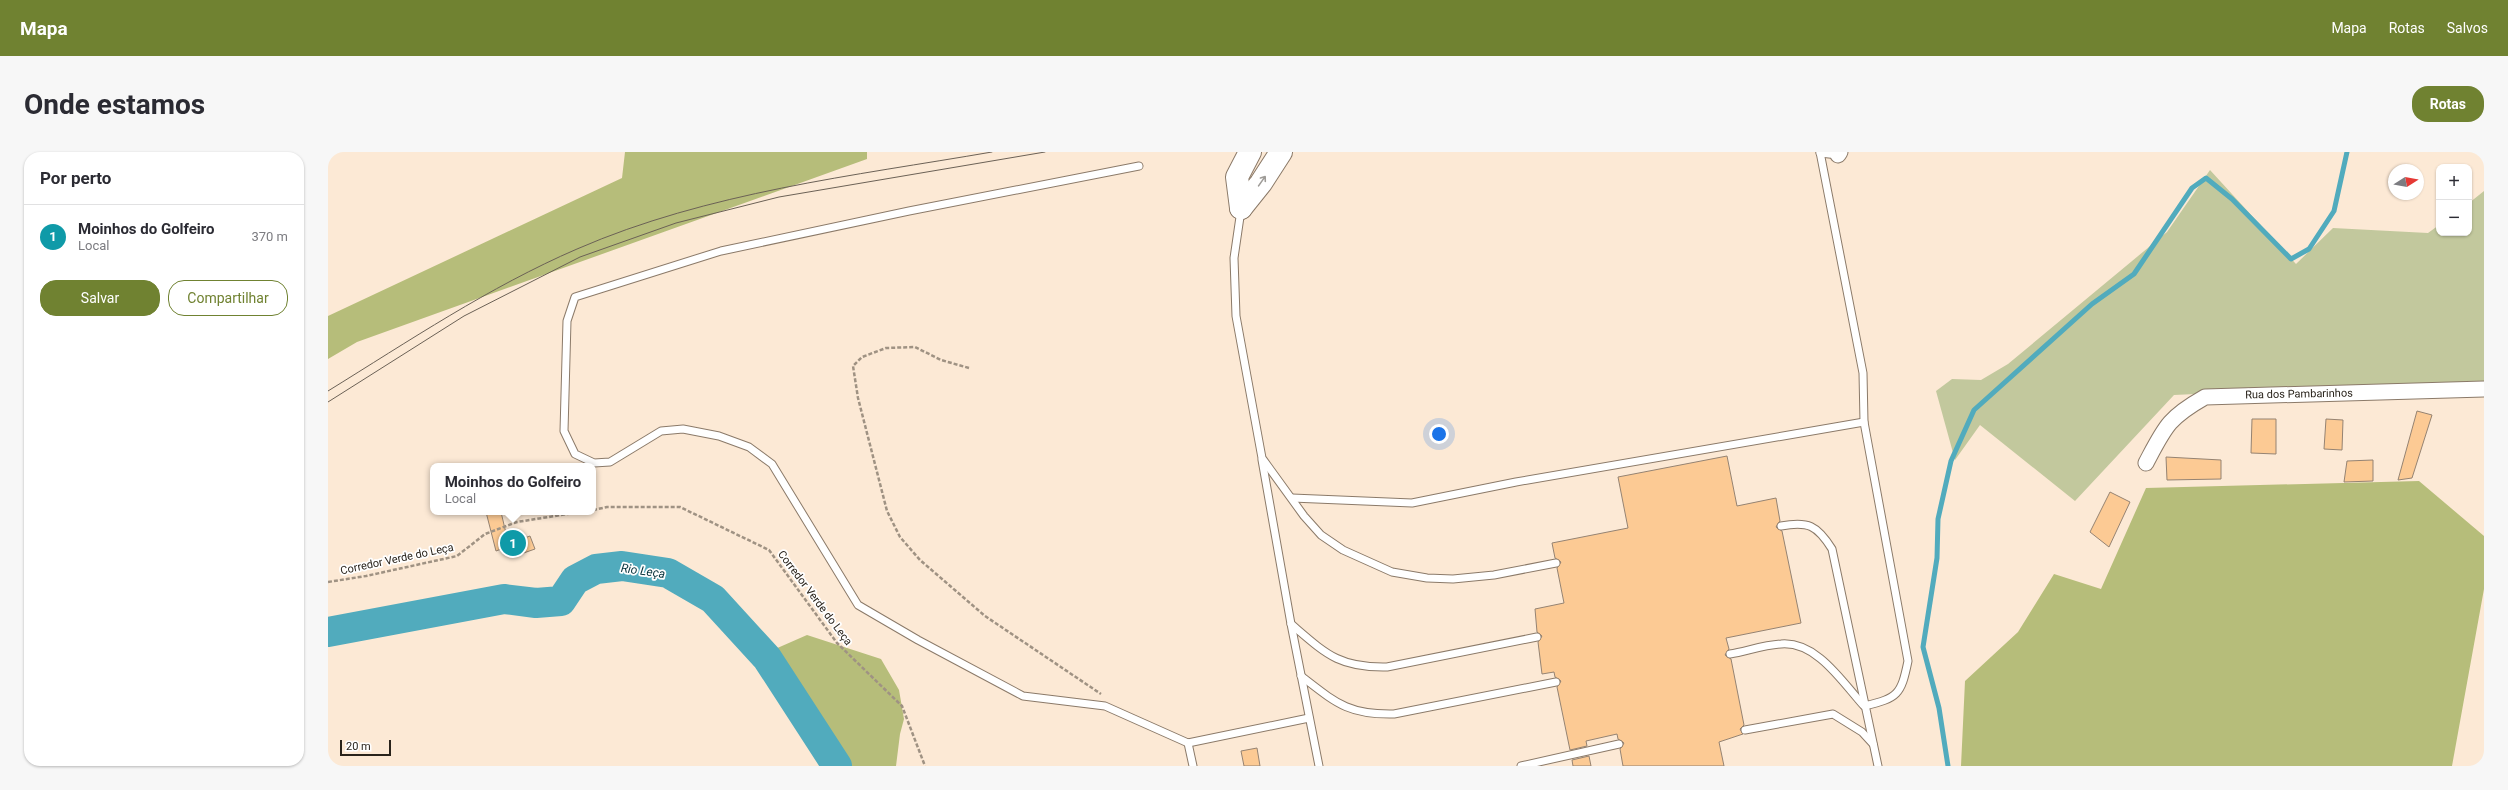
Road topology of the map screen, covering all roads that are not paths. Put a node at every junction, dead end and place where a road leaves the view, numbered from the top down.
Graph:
1 (1250, 152) edge
2 (1281, 152) edge
3 (1820, 153) edge
4 (1839, 153) edge
5 (1139, 166) dead end
6 (1241, 208) junction
7 (2484, 389) edge
8 (1864, 422) junction
9 (1262, 458) junction
10 (2146, 463) dead end
11 (1292, 498) junction
12 (1781, 526) dead end
13 (1556, 563) dead end
14 (1291, 624) junction
15 (1538, 637) dead end
16 (1730, 654) dead end
17 (1301, 676) junction
18 (1556, 682) dead end
19 (1864, 706) junction
20 (1309, 718) junction
21 (1745, 730) dead end
22 (1188, 743) junction
23 (1619, 744) dead end
24 (1875, 747) junction
25 (1193, 766) edge
26 (1319, 766) edge
27 (1520, 766) edge
28 (1878, 766) edge

1 - 6 highway
6 -> 2 highway
3 - 4 lane
3 - 8 lane
5 - 22 lane
6 - 9 lane
7 - 10 street, Rua dos Pambarinhos
8 - 11 lane
8 - 19 lane
9 - 11 lane
9 - 14 lane
11 - 13 lane
12 - 19 lane
14 - 15 lane
14 - 17 lane
16 - 19 lane
17 - 18 lane
17 - 20 lane
19 - 24 lane
20 - 22 lane
20 - 26 lane
21 - 24 lane
22 - 25 lane
23 - 27 lane
24 - 28 lane

